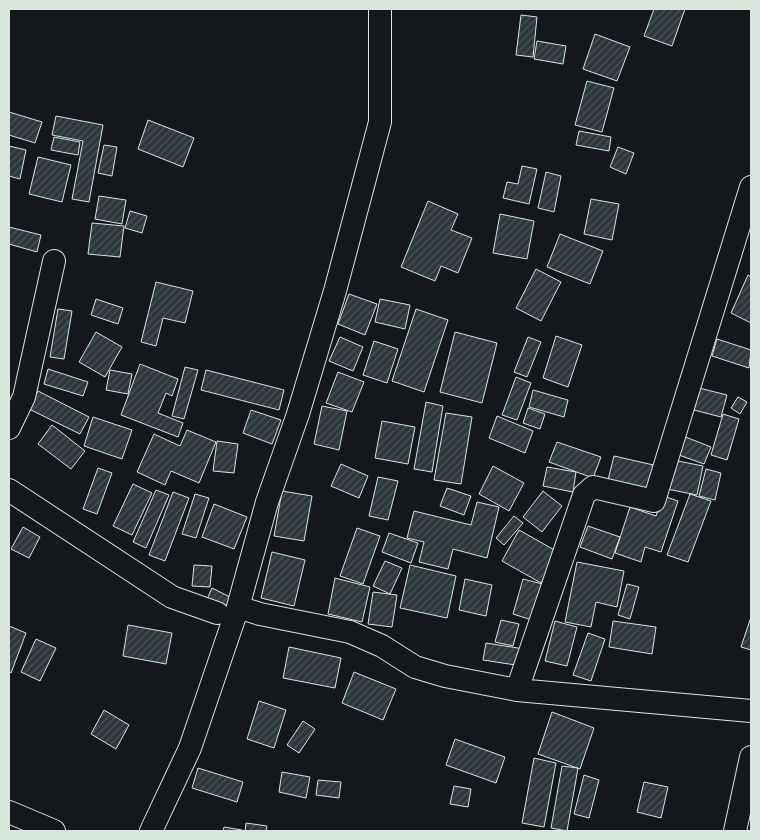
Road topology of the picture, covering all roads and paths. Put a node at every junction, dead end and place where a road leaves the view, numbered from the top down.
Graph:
1 (380, 9) edge
2 (751, 187) edge
3 (54, 261) dead end
4 (9, 428) edge
5 (9, 490) edge
6 (227, 610) junction
7 (517, 690) junction
8 (751, 711) edge
9 (751, 757) edge
10 (9, 812) edge
11 (54, 831) edge
12 (151, 831) edge
13 (735, 831) edge

1 - 6 street
2 - 7 street
3 - 4 street
5 - 6 street
6 - 7 street
6 - 12 street
7 - 8 street
9 - 13 street
10 - 11 street

